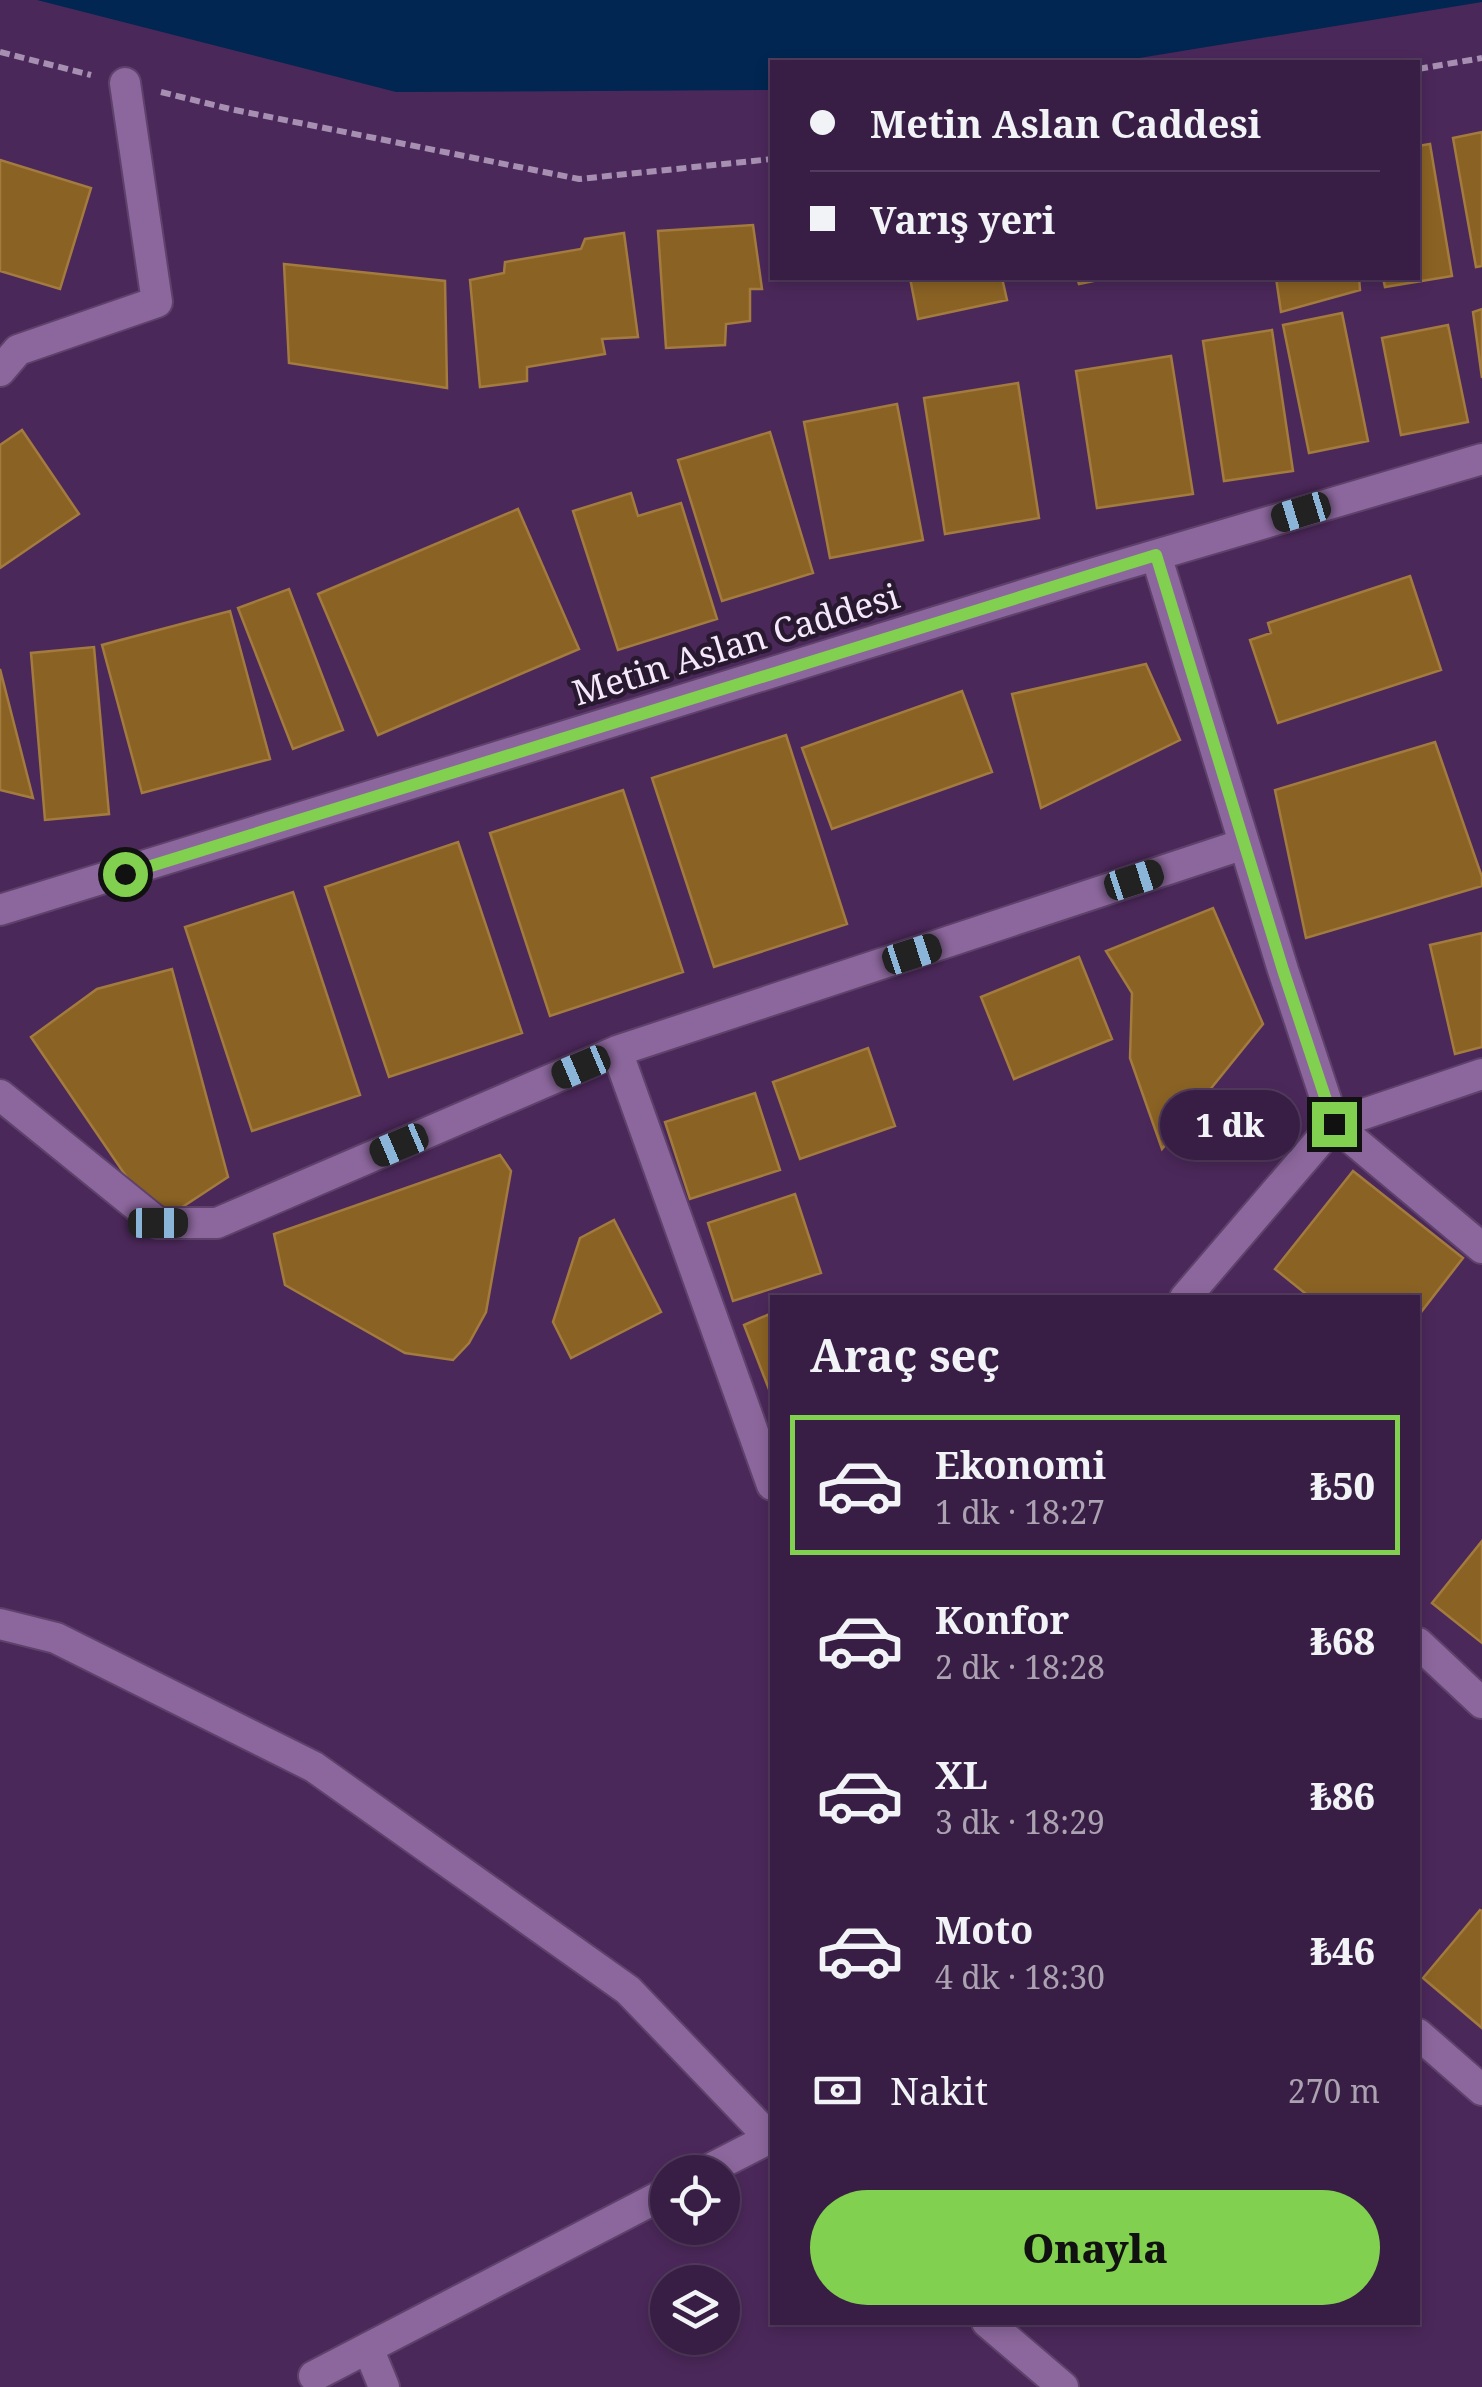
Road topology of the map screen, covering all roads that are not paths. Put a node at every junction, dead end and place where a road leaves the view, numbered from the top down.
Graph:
1 (126, 83) road end
2 (6, 352) edge
3 (1482, 458) edge
4 (1156, 555) junction
5 (1244, 844) junction
6 (3, 908) edge
7 (617, 1051) junction
8 (1482, 1074) edge
9 (0, 1095) edge
10 (1334, 1124) junction
11 (1482, 1248) edge
12 (1188, 1295) edge
13 (770, 1479) edge
14 (0, 1624) edge
15 (1420, 1646) edge
16 (1482, 1703) edge
17 (1420, 2036) edge
18 (1482, 2090) edge
19 (770, 2136) edge
20 (770, 2139) edge
21 (738, 2155) edge
22 (650, 2201) edge
23 (991, 2325) edge
24 (368, 2348) junction
25 (314, 2376) dead end
26 (384, 2387) edge
27 (1063, 2387) edge

1 - 2 street
3 - 4 street, Metin Aslan Caddesi
4 - 5 street
4 - 6 street, Metin Aslan Caddesi
5 - 7 street
5 - 10 street
7 - 9 street
7 - 13 street
8 - 10 street
10 - 11 street
10 - 12 street
14 - 19 street
15 - 16 street
17 - 18 street
20 - 21 street
22 - 24 street
23 - 27 street
24 - 25 street
24 - 26 street

